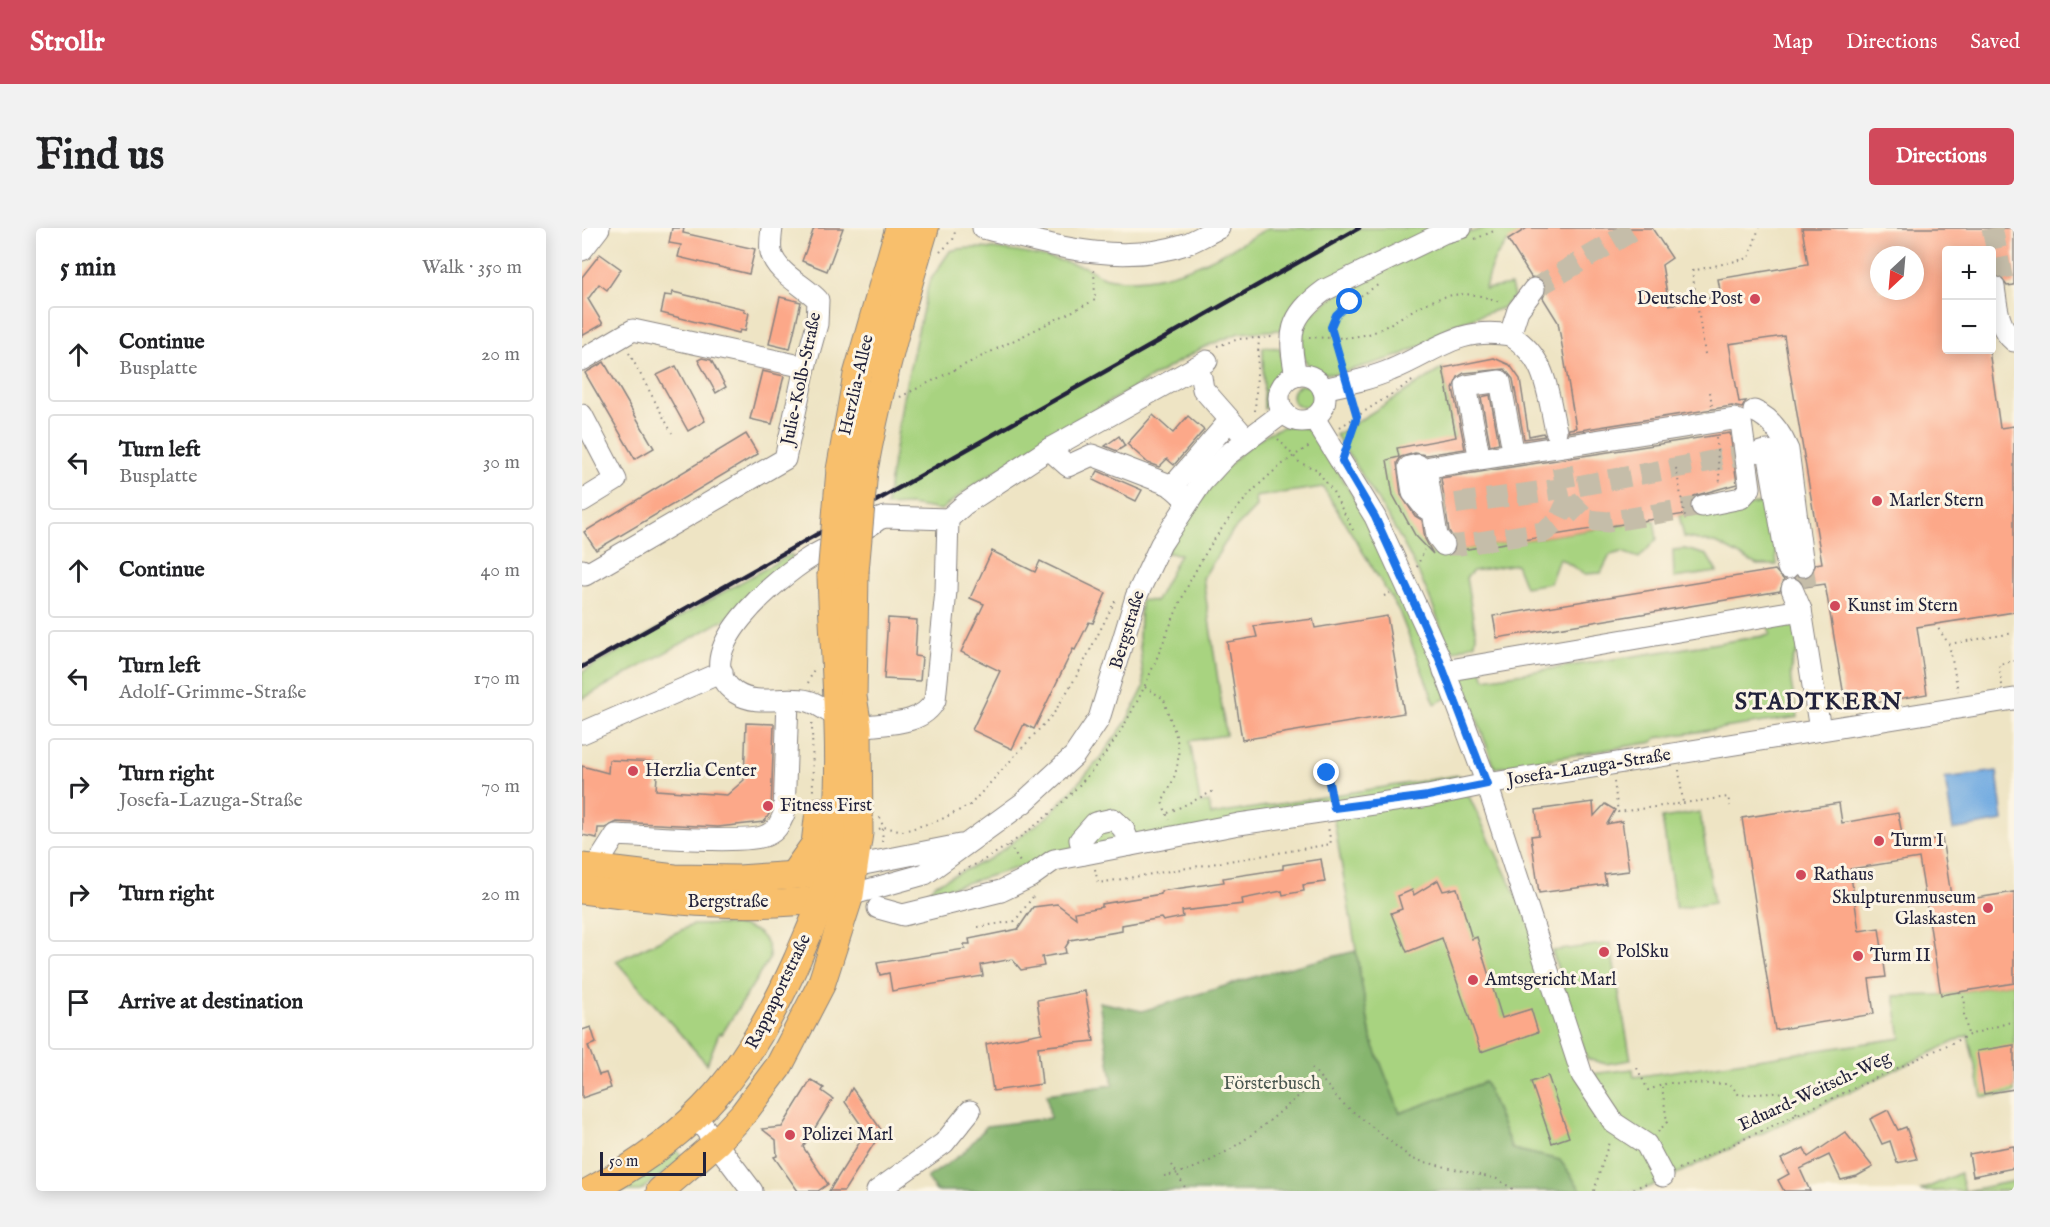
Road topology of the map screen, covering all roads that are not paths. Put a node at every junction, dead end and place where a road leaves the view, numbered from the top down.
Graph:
1 (599, 228) edge
2 (772, 228) edge
3 (899, 228) edge
4 (925, 228) edge
5 (983, 228) edge
6 (1219, 228) edge
7 (1468, 234) edge
8 (1048, 235) edge
9 (582, 250) edge
10 (1534, 289) tunnel mouth
11 (2014, 323) edge
12 (1510, 335) junction
13 (2014, 341) edge
14 (582, 360) edge
15 (804, 367) junction
16 (1296, 376) junction
17 (1323, 389) junction
18 (1754, 411) dead end
19 (1284, 412) junction
20 (582, 415) edge
21 (1314, 418) junction
22 (1237, 428) junction
23 (1556, 431) tunnel mouth
24 (1049, 448) junction
25 (1513, 450) dead end
26 (1764, 452) dead end
27 (1479, 455) dead end
28 (1418, 465) dead end
29 (852, 470) junction
30 (1172, 487) junction
31 (582, 501) edge
32 (1188, 501) junction
33 (1425, 508) dead end
34 (1702, 509) tunnel mouth
35 (948, 519) junction
36 (1434, 547) road end
37 (582, 570) edge
38 (843, 574) junction
39 (1799, 588) tunnel mouth
40 (1801, 610) junction
41 (1444, 670) junction
42 (722, 672) junction
43 (2009, 699) edge
44 (822, 710) junction
45 (1820, 730) junction
46 (582, 733) edge
47 (1487, 784) junction
48 (969, 843) junction
49 (1130, 845) junction
50 (1088, 853) junction
51 (842, 869) junction
52 (586, 875) edge
53 (793, 875) junction
54 (850, 895) junction
55 (822, 900) junction
56 (878, 908) dead end
57 (970, 1111) dead end
58 (697, 1118) junction
59 (717, 1142) junction
60 (1663, 1176) road end
61 (590, 1191) edge
62 (660, 1191) edge
63 (752, 1191) edge
64 (877, 1191) edge

1 - 9 street
2 - 15 street, Julie-Kolb-Straße
3 - 29 main road, Herzlia-Allee
4 - 29 main road, Herzlia-Allee
5 - 8 street
6 - 8 street
7 - 16 street
10 - 12 street
11 - 13 street
12 - 17 street
12 - 23 street
14 - 15 street
15 - 37 street, Julie-Kolb-Straße
16 - 17 street
16 - 19 street
17 - 21 street
18 - 26 street
19 - 21 street
19 - 22 street, Bergstraße
20 - 31 street
21 - 41 street
22 - 24 street
22 - 30 street
22 - 32 street, Bergstraße
24 - 30 street
24 - 35 street
25 - 27 street
28 - 33 street
29 - 38 main road, Herzlia-Allee, bridge
30 - 32 street
32 - 48 street, Bergstraße
34 - 36 street
35 - 42 street
35 - 44 street
38 - 44 main road
38 - 44 main road, Herzlia-Allee
39 - 40 street
40 - 41 street
40 - 45 street
41 - 47 street
42 - 44 street
42 - 46 street
43 - 45 street, Josefa-Lazuga-Straße
44 - 51 main road, Herzlia-Allee
44 - 52 street
44 - 53 main road
45 - 47 street, Josefa-Lazuga-Straße
47 - 49 street, Josefa-Lazuga-Straße
47 - 60 street
48 - 51 street, Bergstraße
48 - 54 street, Bergstraße
49 - 50 street, Josefa-Lazuga-Straße
49 - 50 street
50 - 56 street, Josefa-Lazuga-Straße
51 - 53 main road, Bergstraße
51 - 54 main road, Herzlia-Allee
51 - 55 main road, Herzlia-Allee
52 - 53 main road, Bergstraße
52 - 55 main road, Bergstraße
54 - 55 main road, Bergstraße
54 - 59 main road, Rappaportstraße
55 - 58 main road, Rappaportstraße
57 - 64 street
58 - 59 street
58 - 61 main road, Rappaportstraße
59 - 62 main road, Rappaportstraße
59 - 63 street

